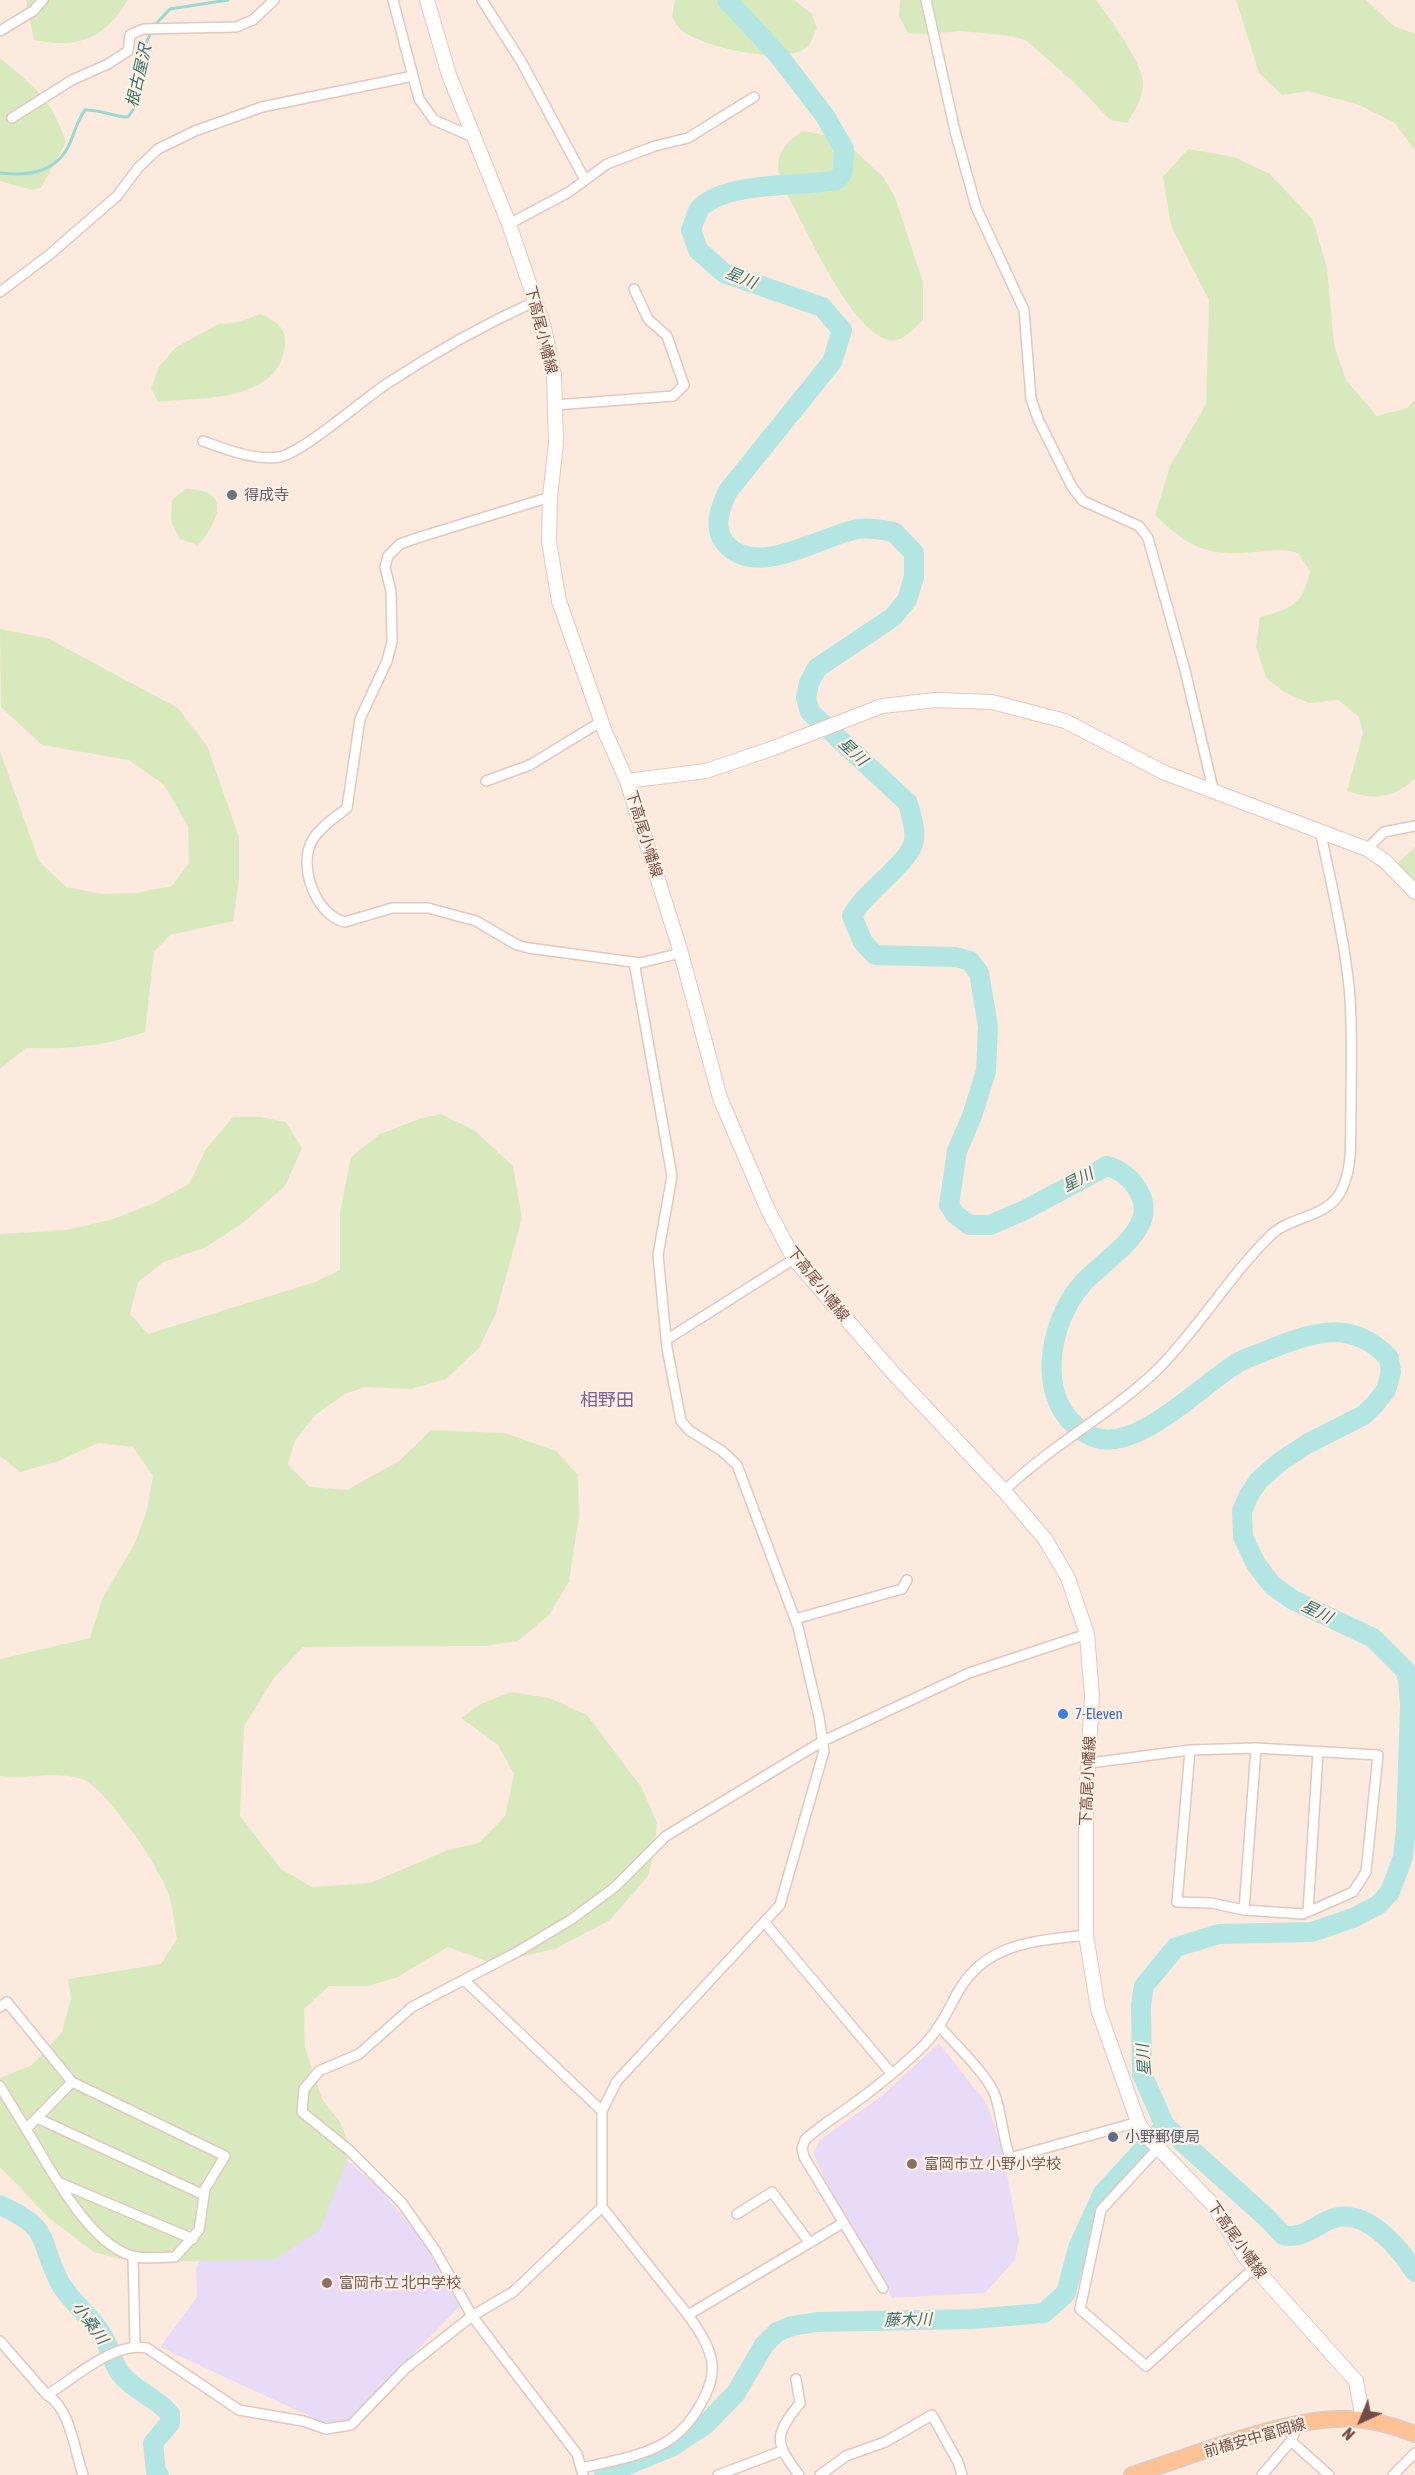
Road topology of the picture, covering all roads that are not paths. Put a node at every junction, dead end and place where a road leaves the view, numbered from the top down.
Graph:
1 (43, 0) edge
2 (274, 0) edge
3 (393, 0) edge
4 (427, 0) edge
5 (482, 0) edge
6 (926, 0) edge
7 (0, 31) edge
8 (413, 76) junction
9 (754, 97) dead end
10 (12, 118) dead end
11 (473, 137) junction
12 (585, 180) junction
13 (509, 224) junction
14 (634, 289) dead end
15 (0, 292) edge
16 (536, 301) junction
17 (555, 405) junction
18 (203, 441) dead end
19 (550, 497) junction
20 (602, 721) junction
21 (486, 781) dead end
22 (627, 781) junction
23 (1214, 793) junction
24 (1415, 826) edge
25 (1320, 830) junction
26 (1367, 849) junction
27 (1415, 892) edge
28 (681, 952) junction
29 (633, 962) junction
30 (794, 1259) junction
31 (666, 1340) junction
32 (1004, 1491) junction
33 (907, 1580) dead end
34 (795, 1619) junction
35 (1087, 1634) junction
36 (823, 1741) junction
37 (1256, 1748) junction
38 (1190, 1750) junction
39 (1318, 1752) junction
40 (1090, 1763) junction
41 (1244, 1910) junction
42 (1308, 1912) junction
43 (765, 1923) junction
44 (1086, 1935) junction
45 (464, 1980) junction
46 (0, 2007) edge
47 (940, 2027) junction
48 (891, 2074) junction
49 (72, 2082) junction
50 (0, 2086) edge
51 (602, 2111) junction
52 (37, 2118) junction
53 (1141, 2128) junction
54 (26, 2129) junction
55 (1157, 2146) junction
56 (60, 2183) junction
57 (204, 2195) junction
58 (602, 2207) junction
59 (737, 2214) dead end
60 (843, 2223) junction
61 (193, 2239) junction
62 (809, 2242) junction
63 (132, 2256) junction
64 (1254, 2268) junction
65 (883, 2288) dead end
66 (688, 2315) junction
67 (472, 2316) junction
68 (0, 2341) edge
69 (135, 2345) junction
70 (796, 2379) dead end
71 (47, 2395) junction
72 (1363, 2420) junction
73 (1298, 2424) junction
74 (1415, 2434) edge
75 (1291, 2441) junction
76 (782, 2451) junction
77 (1415, 2452) edge
78 (1406, 2462) junction
79 (1415, 2468) edge
80 (582, 2472) edge
81 (82, 2475) edge
82 (718, 2475) edge
83 (799, 2475) edge
84 (820, 2475) edge
85 (962, 2475) edge
86 (1132, 2475) edge
87 (1262, 2475) edge
88 (1329, 2475) edge
89 (1393, 2475) edge

1 - 7 street
2 - 10 street
3 - 8 street
4 - 11 main road, 下高尾小幡線
5 - 12 street
6 - 23 street
8 - 11 street
8 - 15 street
9 - 12 street
11 - 13 main road, 下高尾小幡線
12 - 13 street
13 - 16 main road, 下高尾小幡線
14 - 17 street
16 - 17 main road, 下高尾小幡線
16 - 18 street
17 - 19 main road, 下高尾小幡線
19 - 20 main road, 下高尾小幡線
19 - 29 street
20 - 21 street
20 - 22 main road, 下高尾小幡線
22 - 23 main road
22 - 28 main road, 下高尾小幡線
23 - 25 main road
24 - 26 street
25 - 26 main road
25 - 32 street
26 - 27 main road
28 - 29 street
28 - 30 main road, 下高尾小幡線
29 - 31 street
30 - 31 street
30 - 32 main road, 下高尾小幡線
31 - 34 street
32 - 35 main road, 下高尾小幡線
33 - 34 street
34 - 36 street
35 - 36 street
35 - 40 main road, 下高尾小幡線
36 - 43 street
36 - 45 street
37 - 38 street
37 - 39 street
37 - 41 street
38 - 40 street
38 - 41 street
39 - 42 street
39 - 42 street
40 - 44 main road, 下高尾小幡線
41 - 42 street
43 - 48 street
43 - 51 street
44 - 47 street
44 - 53 main road, 下高尾小幡線
45 - 51 street
45 - 67 street
46 - 49 street
47 - 48 street
47 - 53 street
48 - 60 street
49 - 52 street
49 - 57 street
50 - 54 street
51 - 58 street
52 - 54 street
52 - 57 street
53 - 55 main road, 下高尾小幡線
54 - 56 street
55 - 64 main road, 下高尾小幡線
55 - 64 street
56 - 61 street
56 - 63 street
57 - 61 street
58 - 66 street
58 - 67 street
59 - 62 street
60 - 62 street
60 - 65 street
61 - 63 street
62 - 66 street
63 - 69 street
64 - 72 main road, 下高尾小幡線
66 - 80 street
67 - 69 street
67 - 80 street
68 - 71 street
69 - 71 street
70 - 76 street
71 - 81 street
72 - 73 main road, 前橋安中富岡線
72 - 74 main road, 前橋安中富岡線
73 - 75 street
73 - 86 main road, 前橋安中富岡線
75 - 87 street
75 - 88 street
76 - 82 street
76 - 83 street
77 - 78 street
78 - 79 street
78 - 89 street
84 - 85 street

